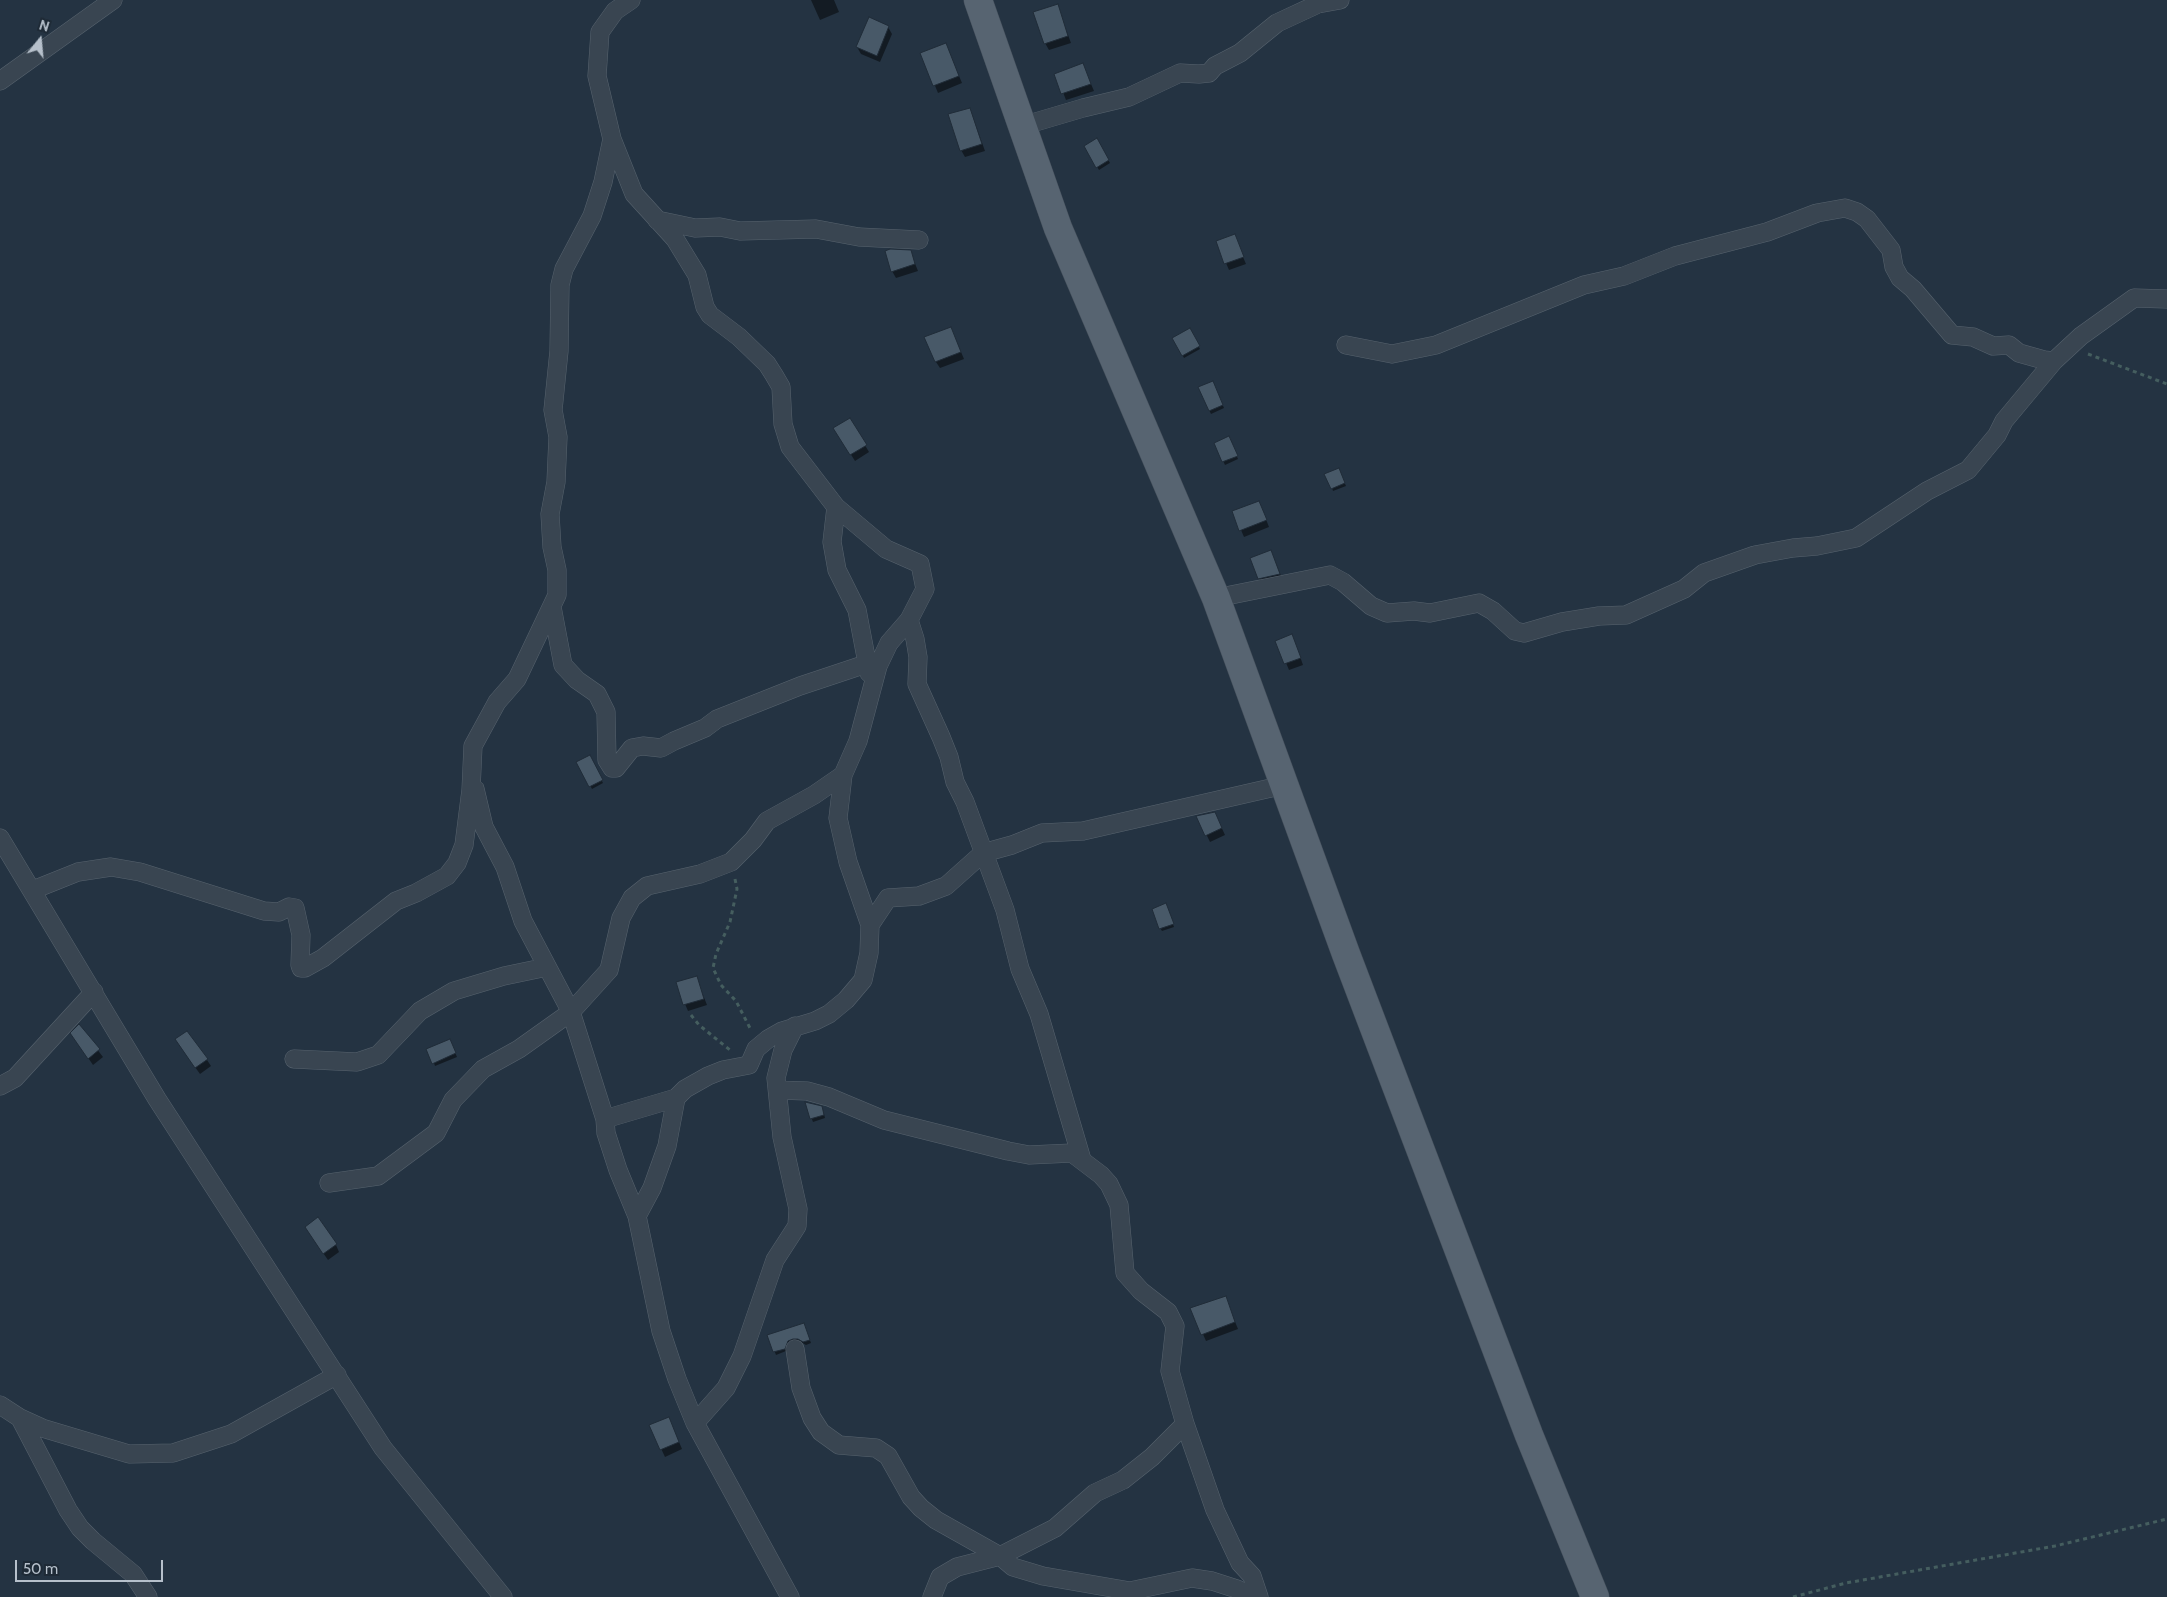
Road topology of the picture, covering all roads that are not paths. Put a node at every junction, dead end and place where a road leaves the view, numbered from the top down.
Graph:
1 (113, 0) edge
2 (631, 0) edge
3 (978, 0) edge
4 (1340, 0) edge
5 (0, 80) edge
6 (1022, 126) junction
7 (612, 139) junction
8 (657, 220) junction
9 (919, 240) dead end
10 (2167, 299) edge
11 (1346, 345) dead end
12 (2054, 361) junction
13 (836, 507) junction
14 (1216, 598) junction
15 (552, 607) junction
16 (909, 620) junction
17 (866, 664) junction
18 (873, 683) junction
19 (470, 772) junction
20 (842, 775) junction
21 (1284, 785) junction
22 (0, 838) edge
23 (983, 853) junction
24 (32, 890) junction
25 (870, 925) junction
26 (547, 967) junction
27 (94, 992) junction
28 (571, 1012) junction
29 (795, 1026) junction
30 (294, 1059) dead end
31 (0, 1086) edge
32 (778, 1090) junction
33 (676, 1098) junction
34 (605, 1119) junction
35 (1082, 1160) junction
36 (329, 1183) dead end
37 (637, 1216) junction
38 (795, 1349) dead end
39 (336, 1375) junction
40 (0, 1405) edge
41 (20, 1418) junction
42 (695, 1423) junction
43 (1185, 1424) junction
44 (1000, 1556) junction
45 (148, 1597) edge
46 (503, 1597) edge
47 (790, 1597) edge
48 (932, 1597) edge
49 (1253, 1597) edge
50 (1259, 1597) edge
51 (1595, 1597) edge

1 - 5 street
2 - 7 street
3 - 6 main road
4 - 6 street
6 - 14 main road
7 - 8 street
7 - 15 street
8 - 9 street
8 - 13 street
10 - 12 street
11 - 12 street
12 - 14 street
13 - 16 street
13 - 17 street
14 - 21 main road
15 - 17 street
15 - 19 street
16 - 18 street
16 - 23 street
17 - 18 street
18 - 20 street
19 - 24 street
19 - 26 street
20 - 25 street
20 - 28 street
21 - 23 street
21 - 51 main road
22 - 24 street
23 - 25 street
23 - 35 street
24 - 27 street
25 - 29 street
26 - 28 street
26 - 30 street
27 - 31 street
27 - 39 street
28 - 34 street
28 - 36 street
29 - 32 street
29 - 33 street
32 - 35 street
32 - 42 street
33 - 34 street
33 - 37 street
34 - 37 street
35 - 43 street
37 - 42 street
38 - 44 street
39 - 41 street
39 - 46 street
40 - 41 street
41 - 45 street
42 - 47 street
43 - 44 street
43 - 50 street
44 - 48 street
44 - 49 street

